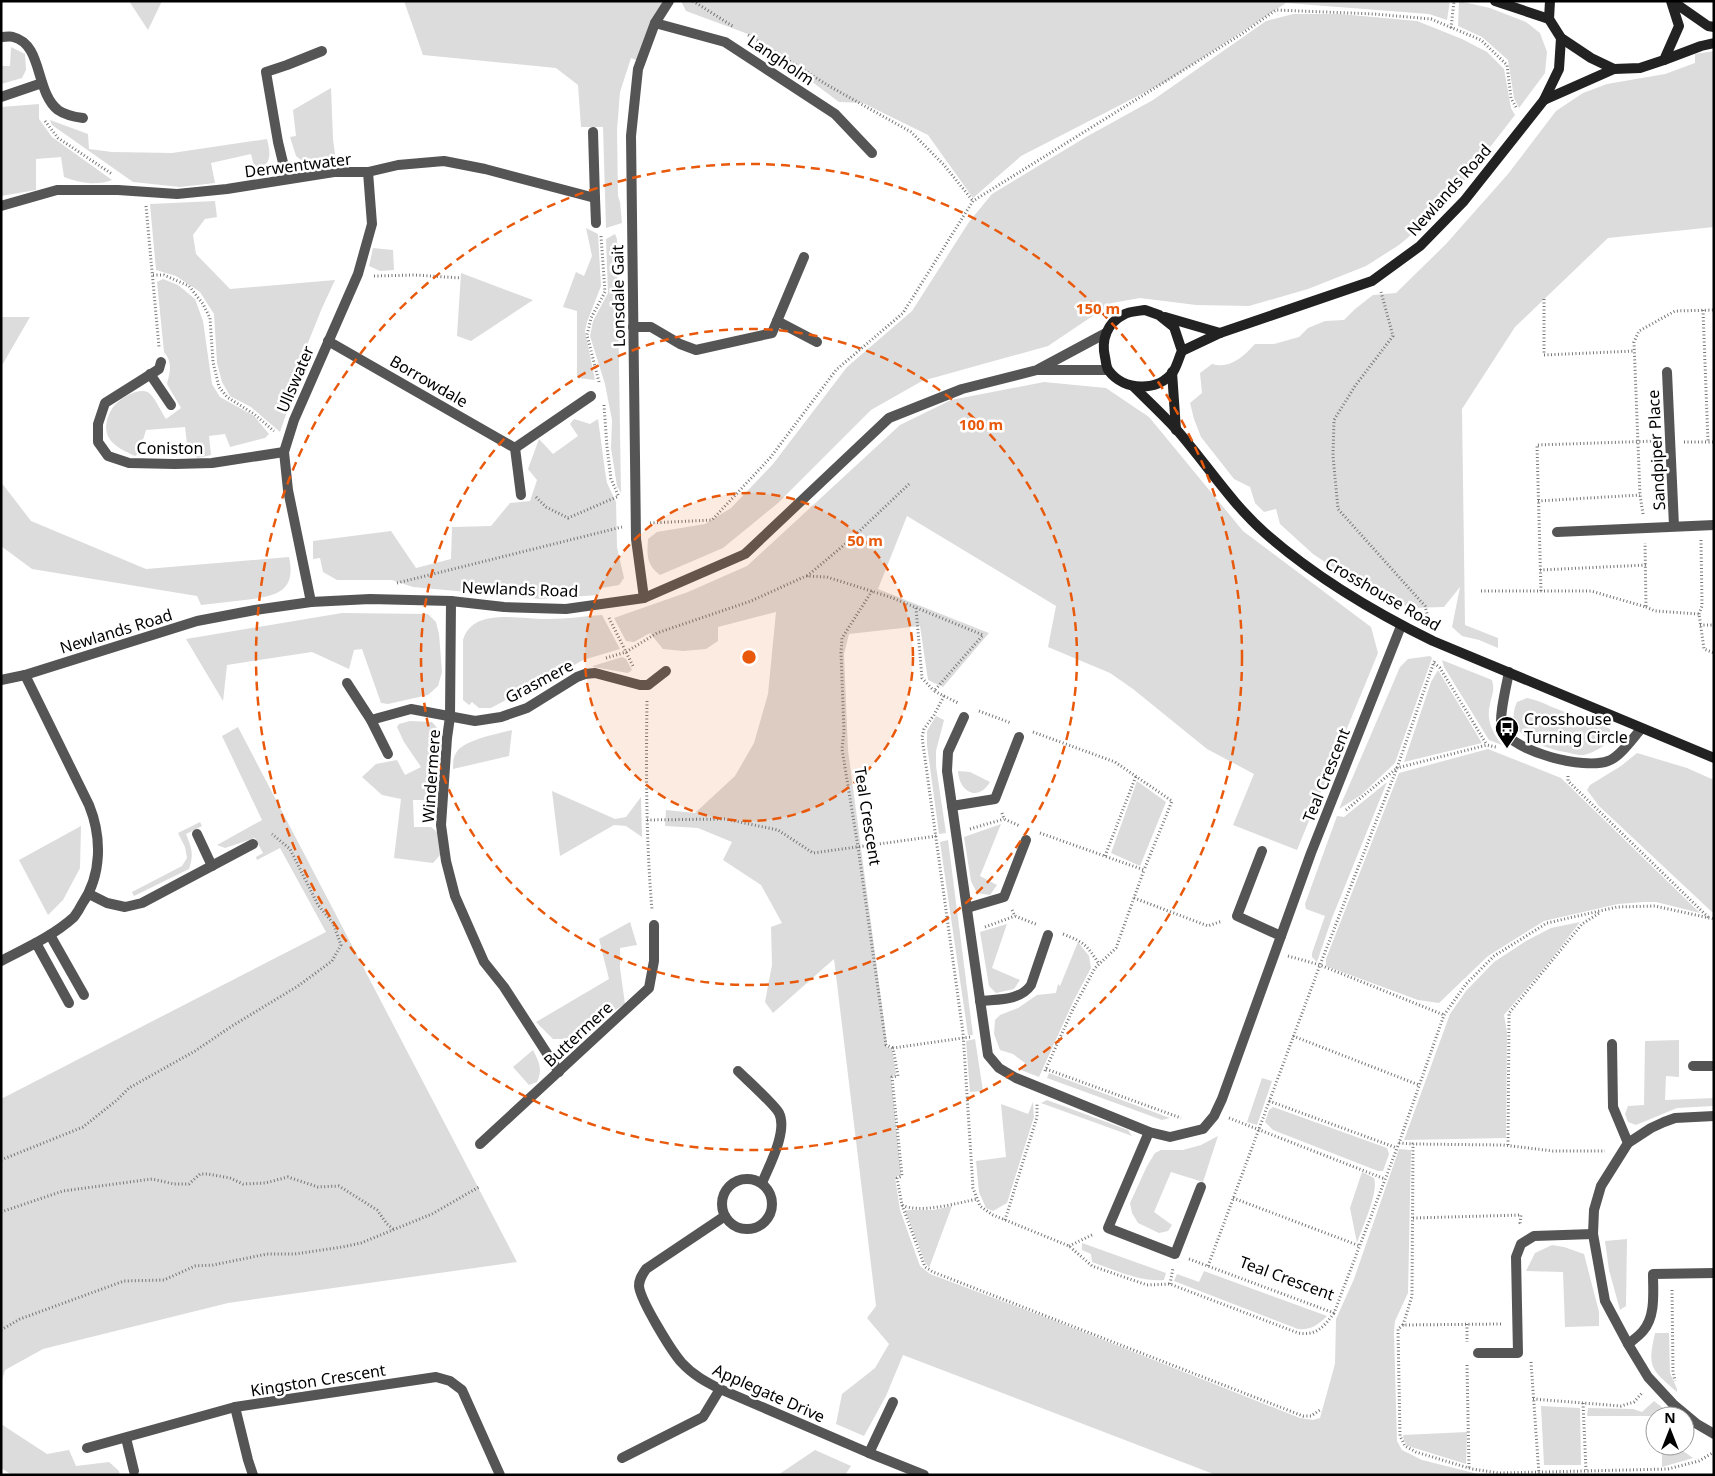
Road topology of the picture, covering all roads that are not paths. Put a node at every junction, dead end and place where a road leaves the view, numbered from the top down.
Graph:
1 (669, 1) edge
2 (1495, 1) edge
3 (1550, 1) edge
4 (1671, 1) edge
5 (1549, 19) junction
6 (655, 23) junction
7 (1714, 27) edge
8 (1, 37) edge
9 (1561, 38) junction
10 (1714, 43) edge
11 (322, 51) dead end
12 (1664, 60) junction
13 (1614, 69) junction
14 (42, 83) junction
15 (1, 97) edge
16 (1544, 100) junction
17 (83, 118) dead end
18 (593, 132) dead end
19 (872, 153) dead end
20 (368, 172) junction
21 (287, 179) junction
22 (595, 198) junction
23 (1, 206) edge
24 (596, 223) road end
25 (804, 257) dead end
26 (1160, 316) junction
27 (777, 321) junction
28 (633, 327) junction
29 (1106, 333) junction
30 (1220, 333) junction
31 (328, 341) junction
32 (817, 342) dead end
33 (1182, 351) junction
34 (161, 362) road end
35 (1036, 370) junction
36 (1108, 370) junction
37 (1172, 372) junction
38 (1667, 372) dead end
39 (150, 374) junction
40 (1133, 386) junction
41 (591, 396) dead end
42 (171, 405) dead end
43 (1176, 430) junction
44 (285, 446) junction
45 (515, 448) junction
46 (521, 495) road end
47 (1714, 525) edge
48 (1674, 526) junction
49 (1557, 532) dead end
50 (644, 598) junction
51 (311, 602) junction
52 (451, 602) junction
53 (1402, 626) junction
54 (666, 671) dead end
55 (1509, 672) junction
56 (25, 675) junction
57 (1, 680) edge
58 (348, 683) dead end
59 (450, 717) junction
60 (964, 717) road end
61 (371, 720) junction
62 (1641, 729) junction
63 (1019, 737) dead end
64 (388, 754) dead end
65 (1714, 758) edge
66 (952, 806) junction
67 (197, 834) dead end
68 (1026, 840) dead end
69 (253, 844) dead end
70 (1262, 851) dead end
71 (212, 866) junction
72 (89, 894) junction
73 (967, 908) junction
74 (654, 925) road end
75 (50, 935) junction
76 (1048, 935) dead end
77 (1281, 936) junction
78 (36, 943) junction
79 (1, 960) edge
80 (84, 995) dead end
81 (980, 1001) junction
82 (69, 1004) dead end
83 (1612, 1044) dead end
84 (1693, 1066) dead end
85 (1714, 1066) edge
86 (738, 1071) dead end
87 (559, 1072) junction
88 (1714, 1116) edge
89 (1149, 1132) junction
90 (480, 1144) dead end
91 (1626, 1147) junction
92 (762, 1183) junction
93 (1201, 1187) dead end
94 (725, 1216) junction
95 (1593, 1234) junction
96 (1714, 1273) edge
97 (1628, 1344) junction
98 (1478, 1353) road end
99 (720, 1389) junction
100 (893, 1402) dead end
101 (236, 1407) junction
102 (1714, 1434) edge
103 (126, 1438) junction
104 (87, 1448) dead end
105 (869, 1453) junction
106 (622, 1458) dead end
107 (134, 1471) dead end
108 (253, 1475) edge
109 (500, 1475) edge
110 (924, 1475) edge

1 - 6 street, Lonsdale Gait
2 - 5 street
3 - 5 street
4 - 7 street
4 - 12 street
5 - 9 street
6 - 19 street, Langholm
6 - 28 street, Lonsdale Gait
8 - 14 street
9 - 13 street
9 - 16 street, Newlands Road
10 - 12 street
11 - 21 street
12 - 13 street
13 - 16 street, Newlands Road
14 - 15 street
14 - 17 street
16 - 30 street, Newlands Road
18 - 22 street
20 - 21 street, Derwentwater
20 - 22 street, Derwentwater
20 - 31 street, Ullswater
21 - 23 street, Derwentwater
22 - 24 street
25 - 27 street
26 - 29 street
26 - 30 street
26 - 33 street
27 - 28 street
27 - 32 street
28 - 50 street, Lonsdale Gait
29 - 35 street, Newlands Road
29 - 36 street
30 - 33 street, Newlands Road
31 - 44 street, Ullswater
31 - 45 street, Borrowdale
33 - 37 street
34 - 39 street, Coniston
35 - 36 street, Newlands Road
35 - 50 street, Newlands Road
36 - 40 street
37 - 40 street
37 - 43 street
38 - 48 street, Sandpiper Place
39 - 42 street
39 - 44 street, Coniston
40 - 43 street, Crosshouse Road
41 - 45 street
43 - 53 street, Crosshouse Road
44 - 51 street, Ullswater
45 - 46 street
47 - 48 street, Sandpiper Place
48 - 49 street, Sandpiper Place
50 - 52 street, Newlands Road
51 - 52 street, Newlands Road
51 - 56 street, Newlands Road
52 - 59 street, Windermere
53 - 55 street, Crosshouse Road
53 - 77 street, Teal Crescent
54 - 59 street, Grasmere
55 - 62 street, Crosshouse Road
55 - 62 street
56 - 57 street, Newlands Road
56 - 72 street
58 - 61 street
59 - 61 street, Grasmere
59 - 87 street, Windermere
60 - 66 street
61 - 64 street
62 - 65 street, Crosshouse Road
63 - 66 street
66 - 73 street
67 - 71 street
68 - 73 street
69 - 71 street
70 - 77 street
71 - 72 street
72 - 75 street
73 - 81 street
74 - 87 street, Buttermere
75 - 78 street
75 - 80 street
76 - 81 street
77 - 89 street, Teal Crescent
78 - 79 street
78 - 82 street
81 - 89 street
83 - 91 street
84 - 85 street
86 - 92 street
87 - 90 street, Buttermere
88 - 91 street
89 - 93 street
91 - 95 street
92 - 94 street
92 - 94 street
94 - 99 street, Applegate Drive
95 - 97 street
95 - 98 street
96 - 97 street
97 - 102 street
99 - 105 street, Applegate Drive
99 - 106 street
100 - 105 street
101 - 103 street, Kingston Crescent
101 - 108 street
101 - 109 street, Kingston Crescent
103 - 104 street, Kingston Crescent
103 - 107 street
105 - 110 street, Applegate Drive

